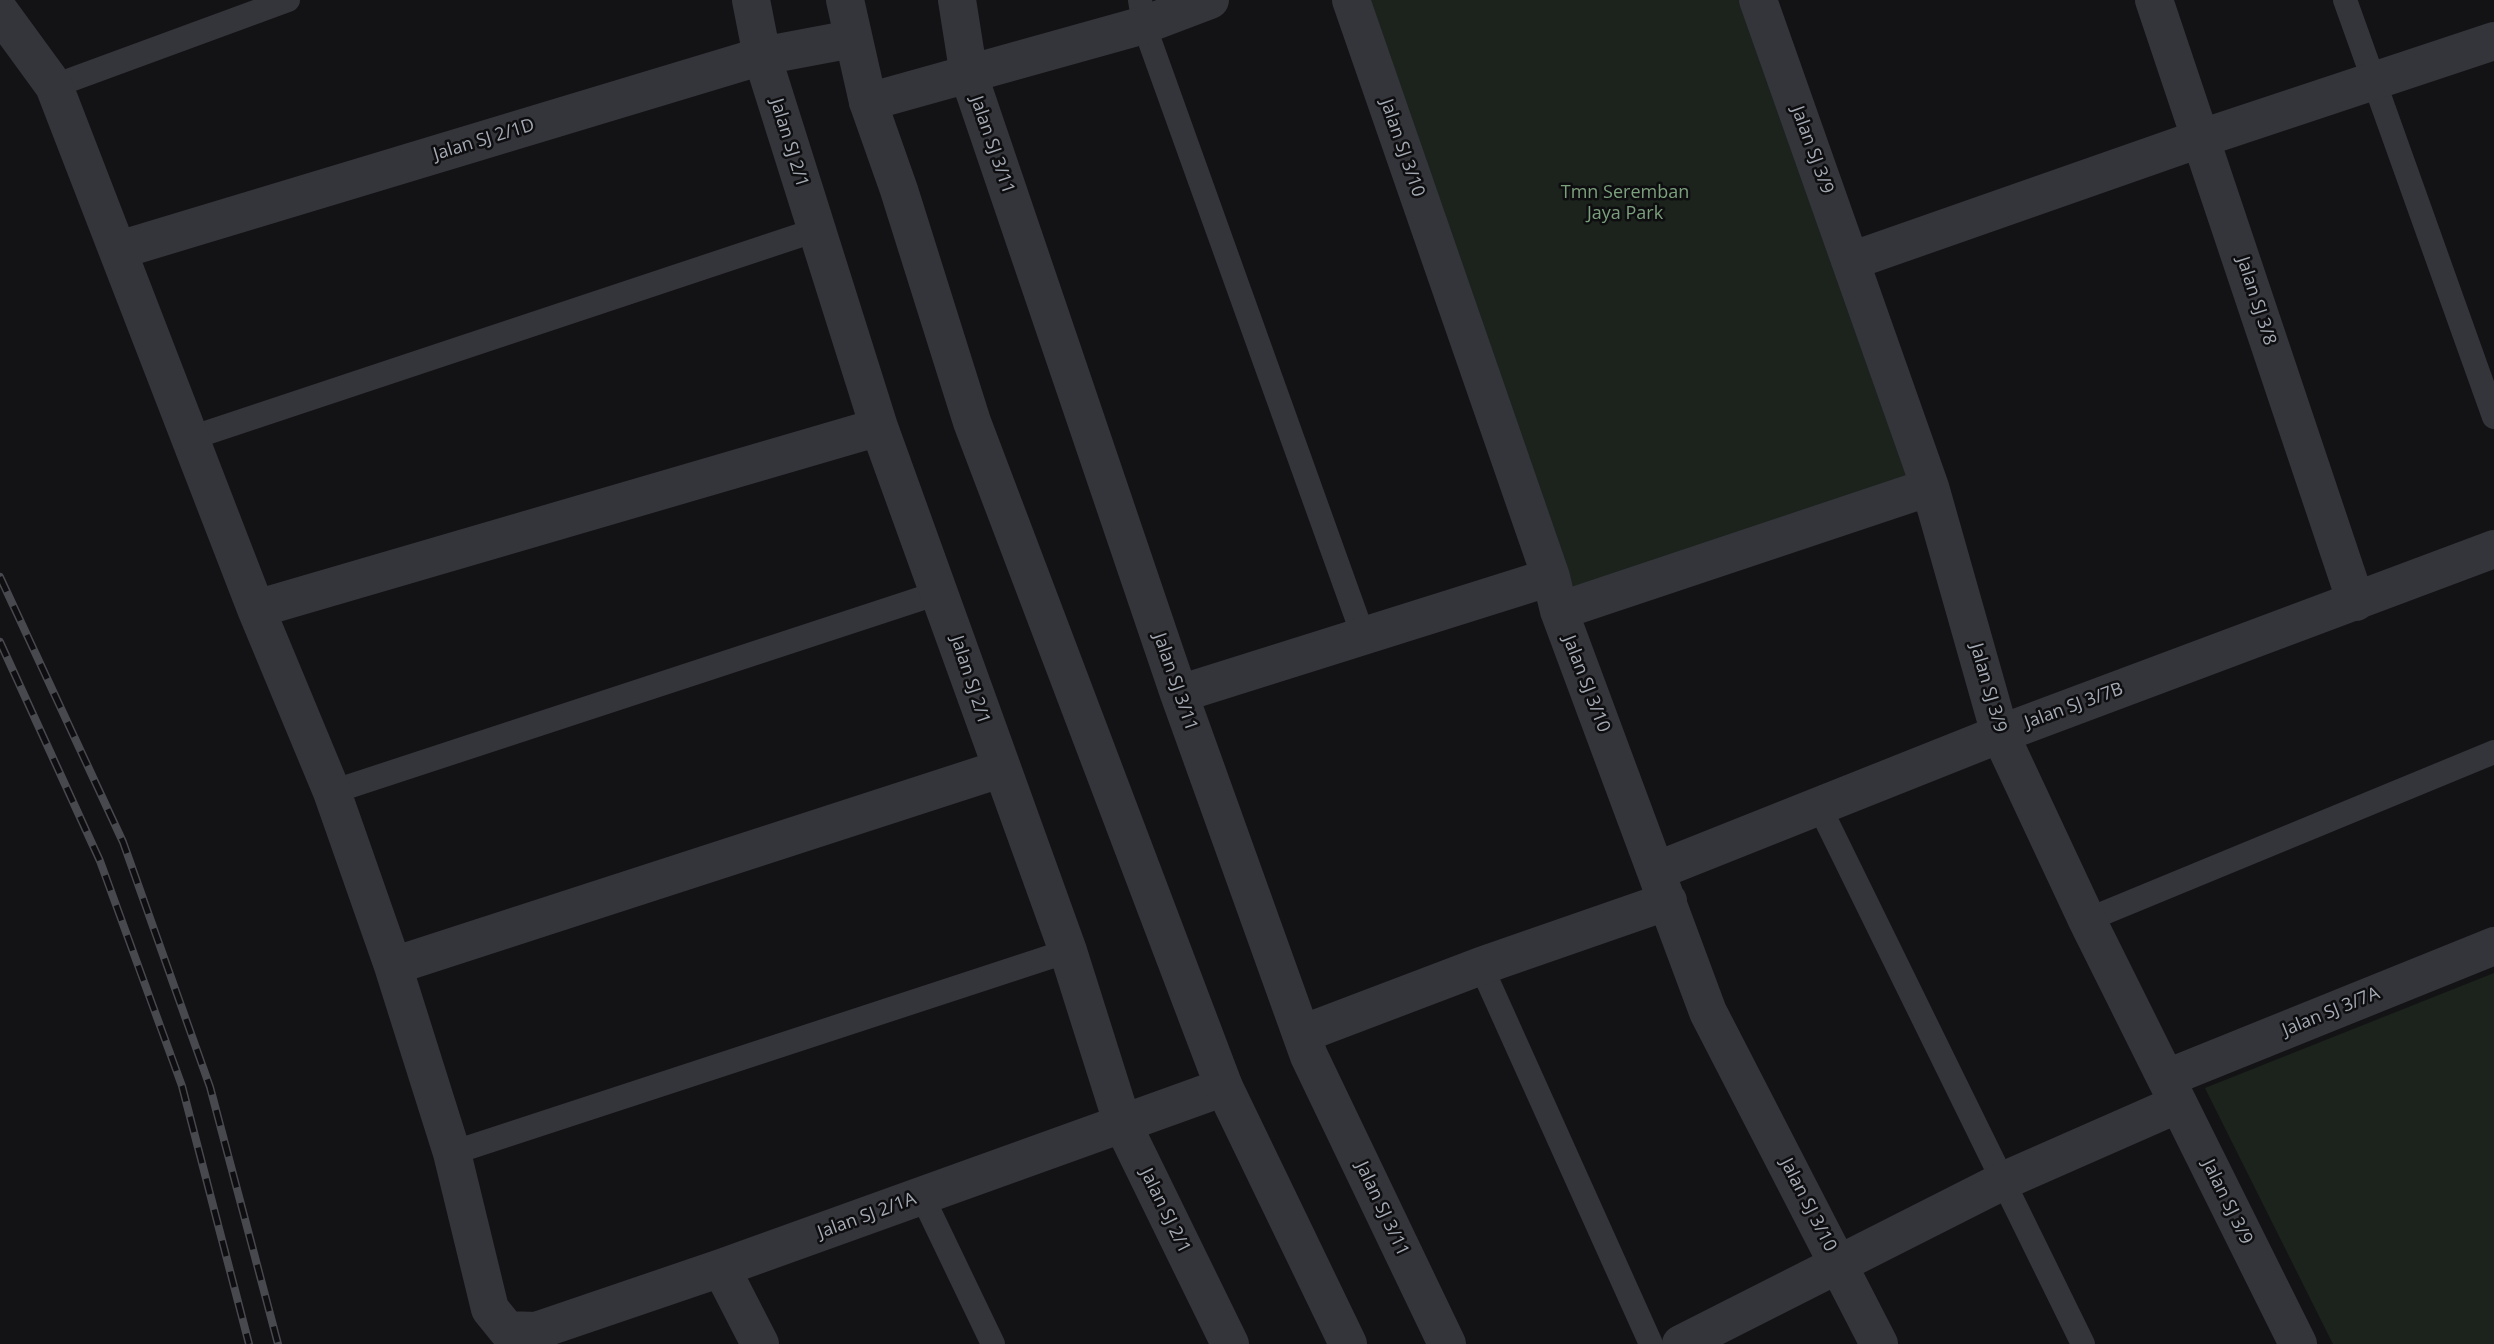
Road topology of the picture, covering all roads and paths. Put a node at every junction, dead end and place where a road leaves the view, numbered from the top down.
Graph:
1 (288, 0) edge
2 (751, 0) edge
3 (845, 0) edge
4 (957, 0) edge
5 (1210, 0) edge
6 (1351, 0) edge
7 (1758, 0) edge
8 (2154, 0) edge
9 (2345, 0) edge
10 (0, 12) edge
11 (1142, 12) edge
12 (852, 39) junction
13 (2494, 41) edge
14 (762, 56) junction
15 (969, 75) junction
16 (2375, 79) junction
17 (54, 86) junction
18 (868, 102) junction
19 (2202, 138) junction
20 (816, 230) junction
21 (119, 250) junction
22 (1851, 261) junction
23 (2494, 418) edge
24 (879, 427) junction
25 (191, 438) junction
26 (1930, 487) junction
27 (2494, 549) edge
28 (941, 592) junction
29 (1555, 594) junction
30 (2356, 602) junction
31 (256, 609) junction
32 (1364, 638) junction
33 (1179, 694) junction
34 (2000, 734) junction
35 (2494, 752) edge
36 (1000, 769) junction
37 (332, 792) junction
38 (1820, 808) junction
39 (1662, 886) junction
40 (2087, 920) junction
41 (2494, 946) edge
42 (1068, 951) junction
43 (393, 966) junction
44 (1482, 966) junction
45 (1302, 1034) junction
46 (1224, 1087) junction
47 (2173, 1091) junction
48 (1123, 1125) junction
49 (452, 1153) junction
50 (2003, 1181) junction
51 (922, 1196) junction
52 (1840, 1266) junction
53 (722, 1268) junction
54 (760, 1344) edge
55 (993, 1344) edge
56 (1230, 1344) edge
57 (1348, 1344) edge
58 (1447, 1344) edge
59 (1651, 1344) edge
60 (1681, 1344) edge
61 (1879, 1344) edge
62 (2082, 1344) edge
63 (2298, 1344) edge

1 - 17 lane
2 - 14 street, Jalan SJ 2/1
3 - 12 street
4 - 15 street, Jalan SJ 3/11
5 - 11 street
6 - 29 street, Jalan SJ 3/10
7 - 22 street, Jalan SJ 3/9
8 - 19 street, Jalan SJ 3/8
9 - 16 lane
10 - 17 street
11 - 15 street
11 - 32 lane
12 - 14 street, Jalan SJ 2/1D
12 - 18 street
13 - 16 street
14 - 20 street, Jalan SJ 2/1
14 - 21 street, Jalan SJ 2/1D
15 - 18 street
15 - 33 street, Jalan SJ 3/11
16 - 19 street
16 - 23 lane
17 - 21 street
18 - 46 street
19 - 22 street
19 - 30 street, Jalan SJ 3/8
20 - 24 street, Jalan SJ 2/1
20 - 25 lane
21 - 25 street
22 - 26 street, Jalan SJ 3/9
24 - 28 street, Jalan SJ 2/1
24 - 31 street
25 - 31 street
26 - 29 street
26 - 34 street, Jalan SJ 3/9
27 - 30 street, Jalan SJ 3/7B
28 - 36 street, Jalan SJ 2/1
28 - 37 lane
29 - 32 street
29 - 39 street, Jalan SJ 3/10
30 - 34 street, Jalan SJ 3/7B
31 - 37 street
32 - 33 street
33 - 45 street, Jalan SJ 3/11
34 - 38 street, Jalan SJ 3/7B
34 - 40 street, Jalan SJ 3/9
35 - 40 lane
36 - 42 street, Jalan SJ 2/1
36 - 43 street
37 - 43 street
38 - 39 street, Jalan SJ 3/7B
38 - 50 lane
39 - 44 street, Jalan SJ 3/7B
39 - 52 street, Jalan SJ 3/10
40 - 47 street, Jalan SJ 3/9
41 - 47 street, Jalan SJ 3/7A
42 - 48 street, Jalan SJ 2/1
42 - 49 lane
43 - 49 street
44 - 45 street, Jalan SJ 3/7B
44 - 59 lane
45 - 58 street, Jalan SJ 3/11
46 - 48 street, Jalan SJ 2/1A
46 - 57 street
47 - 50 street, Jalan SJ 3/7A
47 - 63 street, Jalan SJ 3/9
48 - 51 street, Jalan SJ 2/1A
48 - 56 street, Jalan SJ 2/1
49 - 53 street, Jalan SJ 2/1A
50 - 52 street, Jalan SJ 3/7A
50 - 62 lane
51 - 53 street, Jalan SJ 2/1A
51 - 55 lane
52 - 60 street, Jalan SJ 3/7A
52 - 61 street, Jalan SJ 3/10
53 - 54 street

